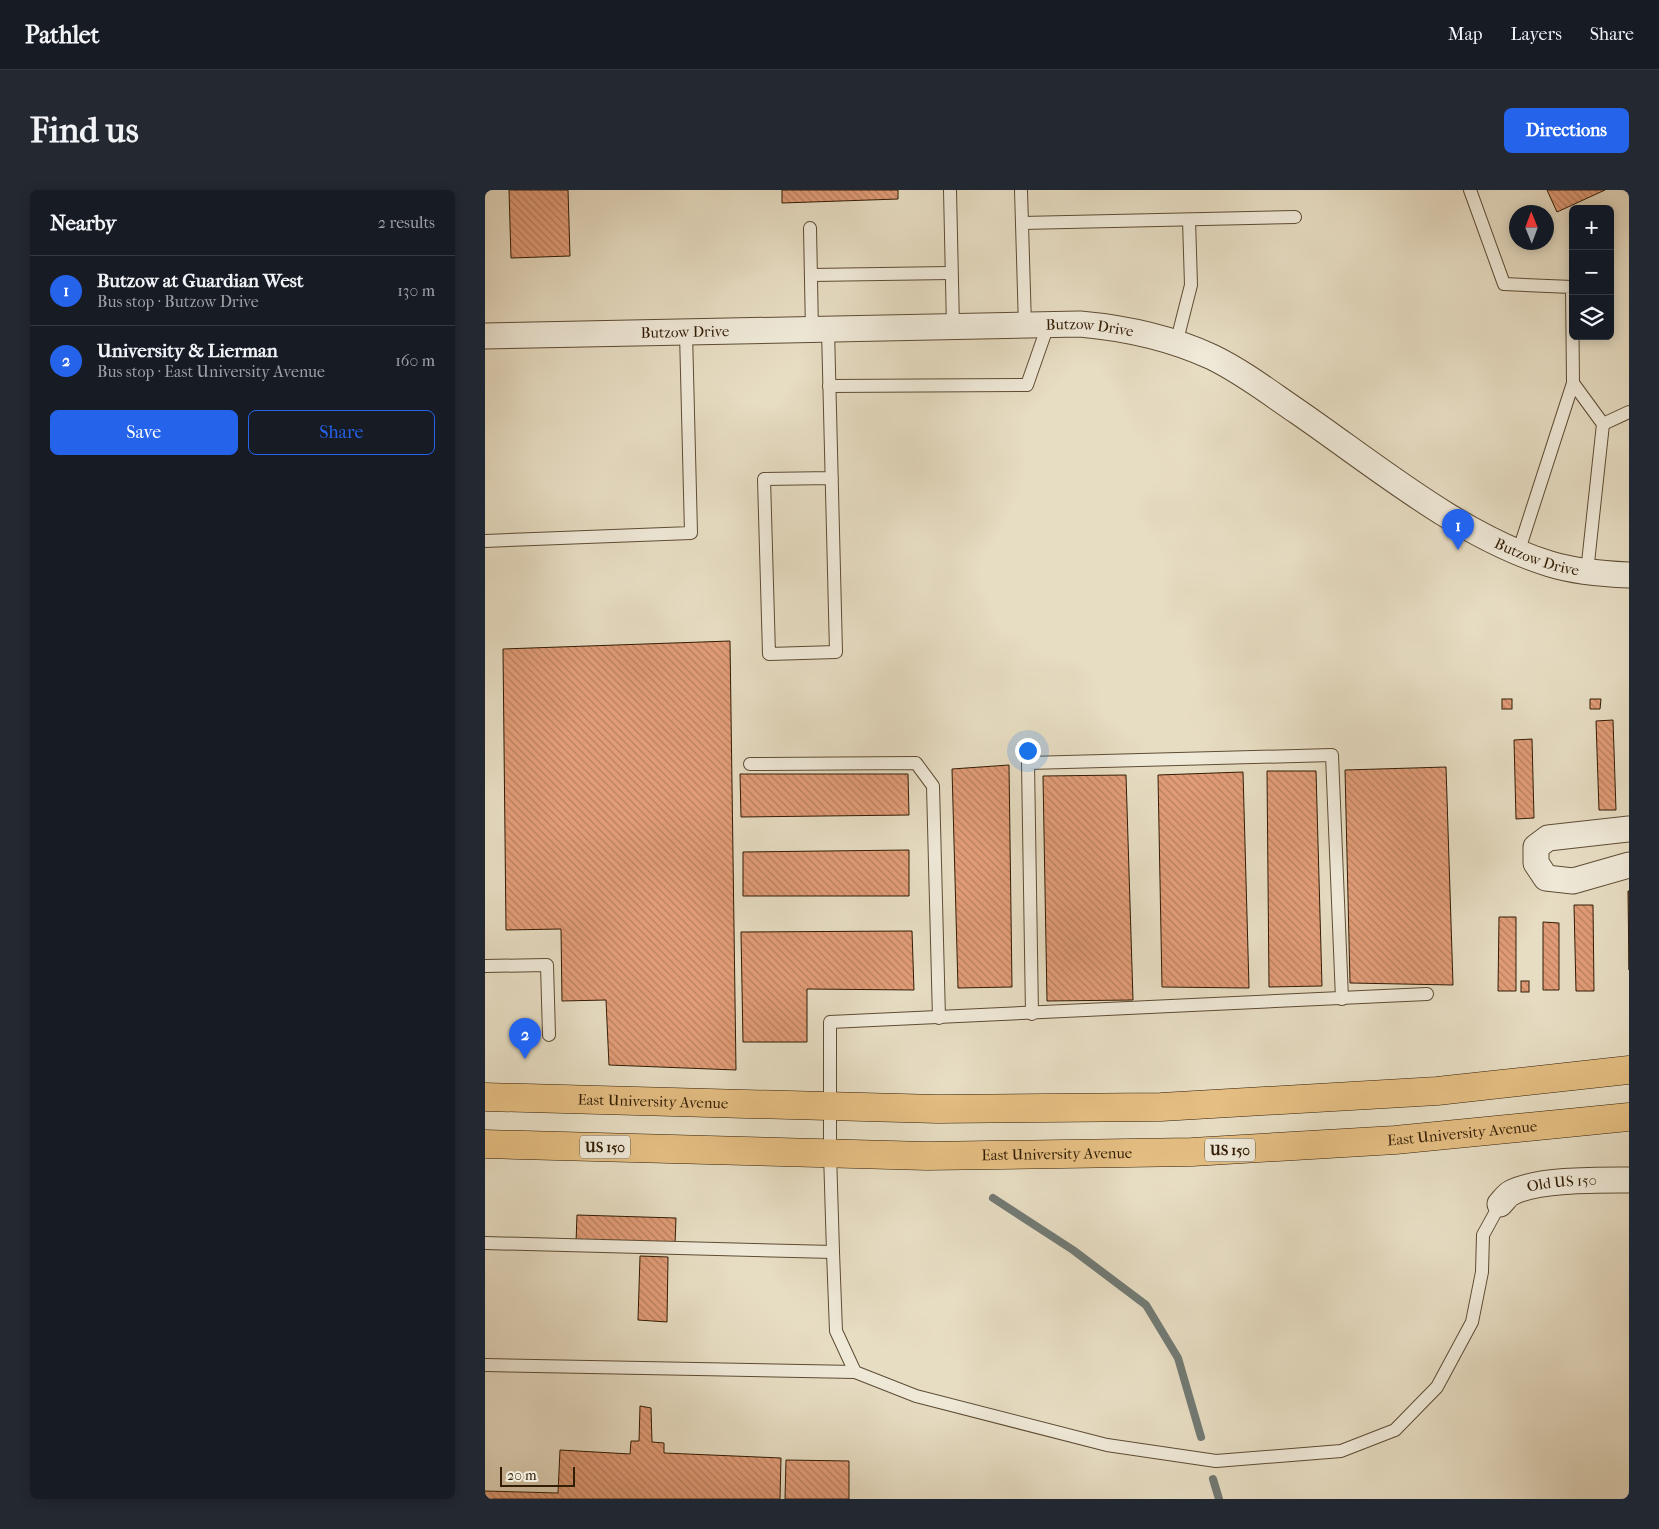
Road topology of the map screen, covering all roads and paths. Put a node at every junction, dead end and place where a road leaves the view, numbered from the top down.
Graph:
1 (950, 190) edge
2 (1021, 190) edge
3 (1470, 190) edge
4 (1295, 217) dead end
5 (1189, 220) junction
6 (1022, 224) junction
7 (810, 228) dead end
8 (951, 272) junction
9 (811, 274) junction
10 (1036, 325) junction
11 (953, 327) junction
12 (820, 330) junction
13 (686, 333) junction
14 (485, 336) edge
15 (1176, 344) junction
16 (1573, 383) junction
17 (829, 386) junction
18 (1629, 412) edge
19 (1603, 424) junction
20 (832, 478) junction
21 (485, 541) edge
22 (1518, 553) junction
23 (1587, 572) junction
24 (1629, 576) edge
25 (750, 764) dead end
26 (1629, 829) edge
27 (1629, 865) edge
28 (485, 966) edge
29 (1427, 994) dead end
30 (1342, 999) junction
31 (1032, 1014) junction
32 (939, 1018) junction
33 (549, 1035) dead end
34 (1629, 1070) edge
35 (485, 1097) edge
36 (830, 1107) junction
37 (1629, 1117) edge
38 (485, 1144) edge
39 (830, 1153) junction
40 (1629, 1180) edge
41 (1500, 1204) joint
42 (485, 1243) edge
43 (833, 1252) junction
44 (485, 1365) edge
45 (855, 1372) junction

1 - 8 lane
2 - 6 lane
3 - 16 lane
4 - 5 lane
5 - 6 lane
5 - 15 lane
6 - 10 lane
7 - 9 lane
8 - 9 lane
8 - 11 lane
9 - 12 lane
10 - 11 street, Butzow Drive
10 - 15 street, Butzow Drive
10 - 17 lane
11 - 12 street, Butzow Drive
12 - 13 street, Butzow Drive
12 - 17 lane
13 - 14 street, Butzow Drive
13 - 21 lane
15 - 22 street, Butzow Drive
16 - 19 lane
16 - 22 lane
17 - 20 lane
18 - 19 lane
19 - 23 lane
20 - 20 lane
22 - 23 street, Butzow Drive
23 - 24 street, Butzow Drive
25 - 32 lane
26 - 27 street
28 - 33 lane
29 - 30 lane
30 - 31 lane
30 - 31 lane
31 - 32 lane
32 - 36 lane
34 - 36 main road, East University Avenue
35 - 36 main road, East University Avenue
36 - 39 lane
37 - 39 main road, East University Avenue / US 150
38 - 39 main road, East University Avenue / US 150
39 - 43 lane
40 - 41 street, Old US 150
41 - 45 lane
42 - 43 lane
43 - 45 lane
44 - 45 lane

